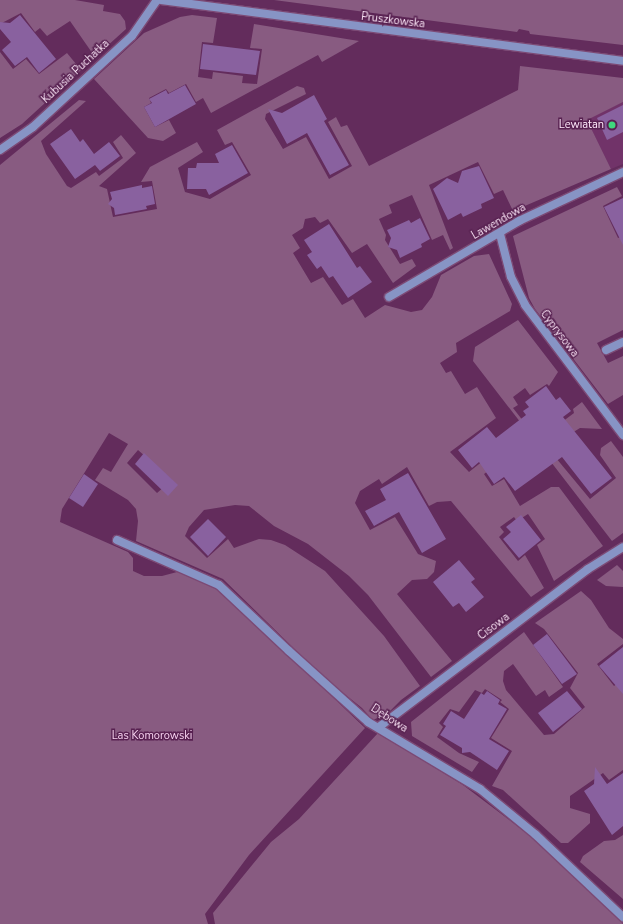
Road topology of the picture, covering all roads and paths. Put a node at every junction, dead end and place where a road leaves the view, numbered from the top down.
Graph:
1 (157, 0) edge
2 (161, 0) edge
3 (623, 61) edge
4 (0, 150) edge
5 (623, 172) edge
6 (500, 234) junction
7 (389, 297) dead end
8 (623, 342) edge
9 (606, 350) dead end
10 (623, 435) edge
11 (117, 540) dead end
12 (623, 547) edge
13 (379, 727) junction
14 (623, 916) edge

1 - 4 street, Kubusia Puchatka
2 - 3 street, Pruszkowska
5 - 6 street, Lawendowa
6 - 7 street, Lawendowa
6 - 10 street, Cyprysowa
8 - 9 street
11 - 13 street, Dębowa
12 - 13 street, Cisowa
13 - 14 street, Dębowa

